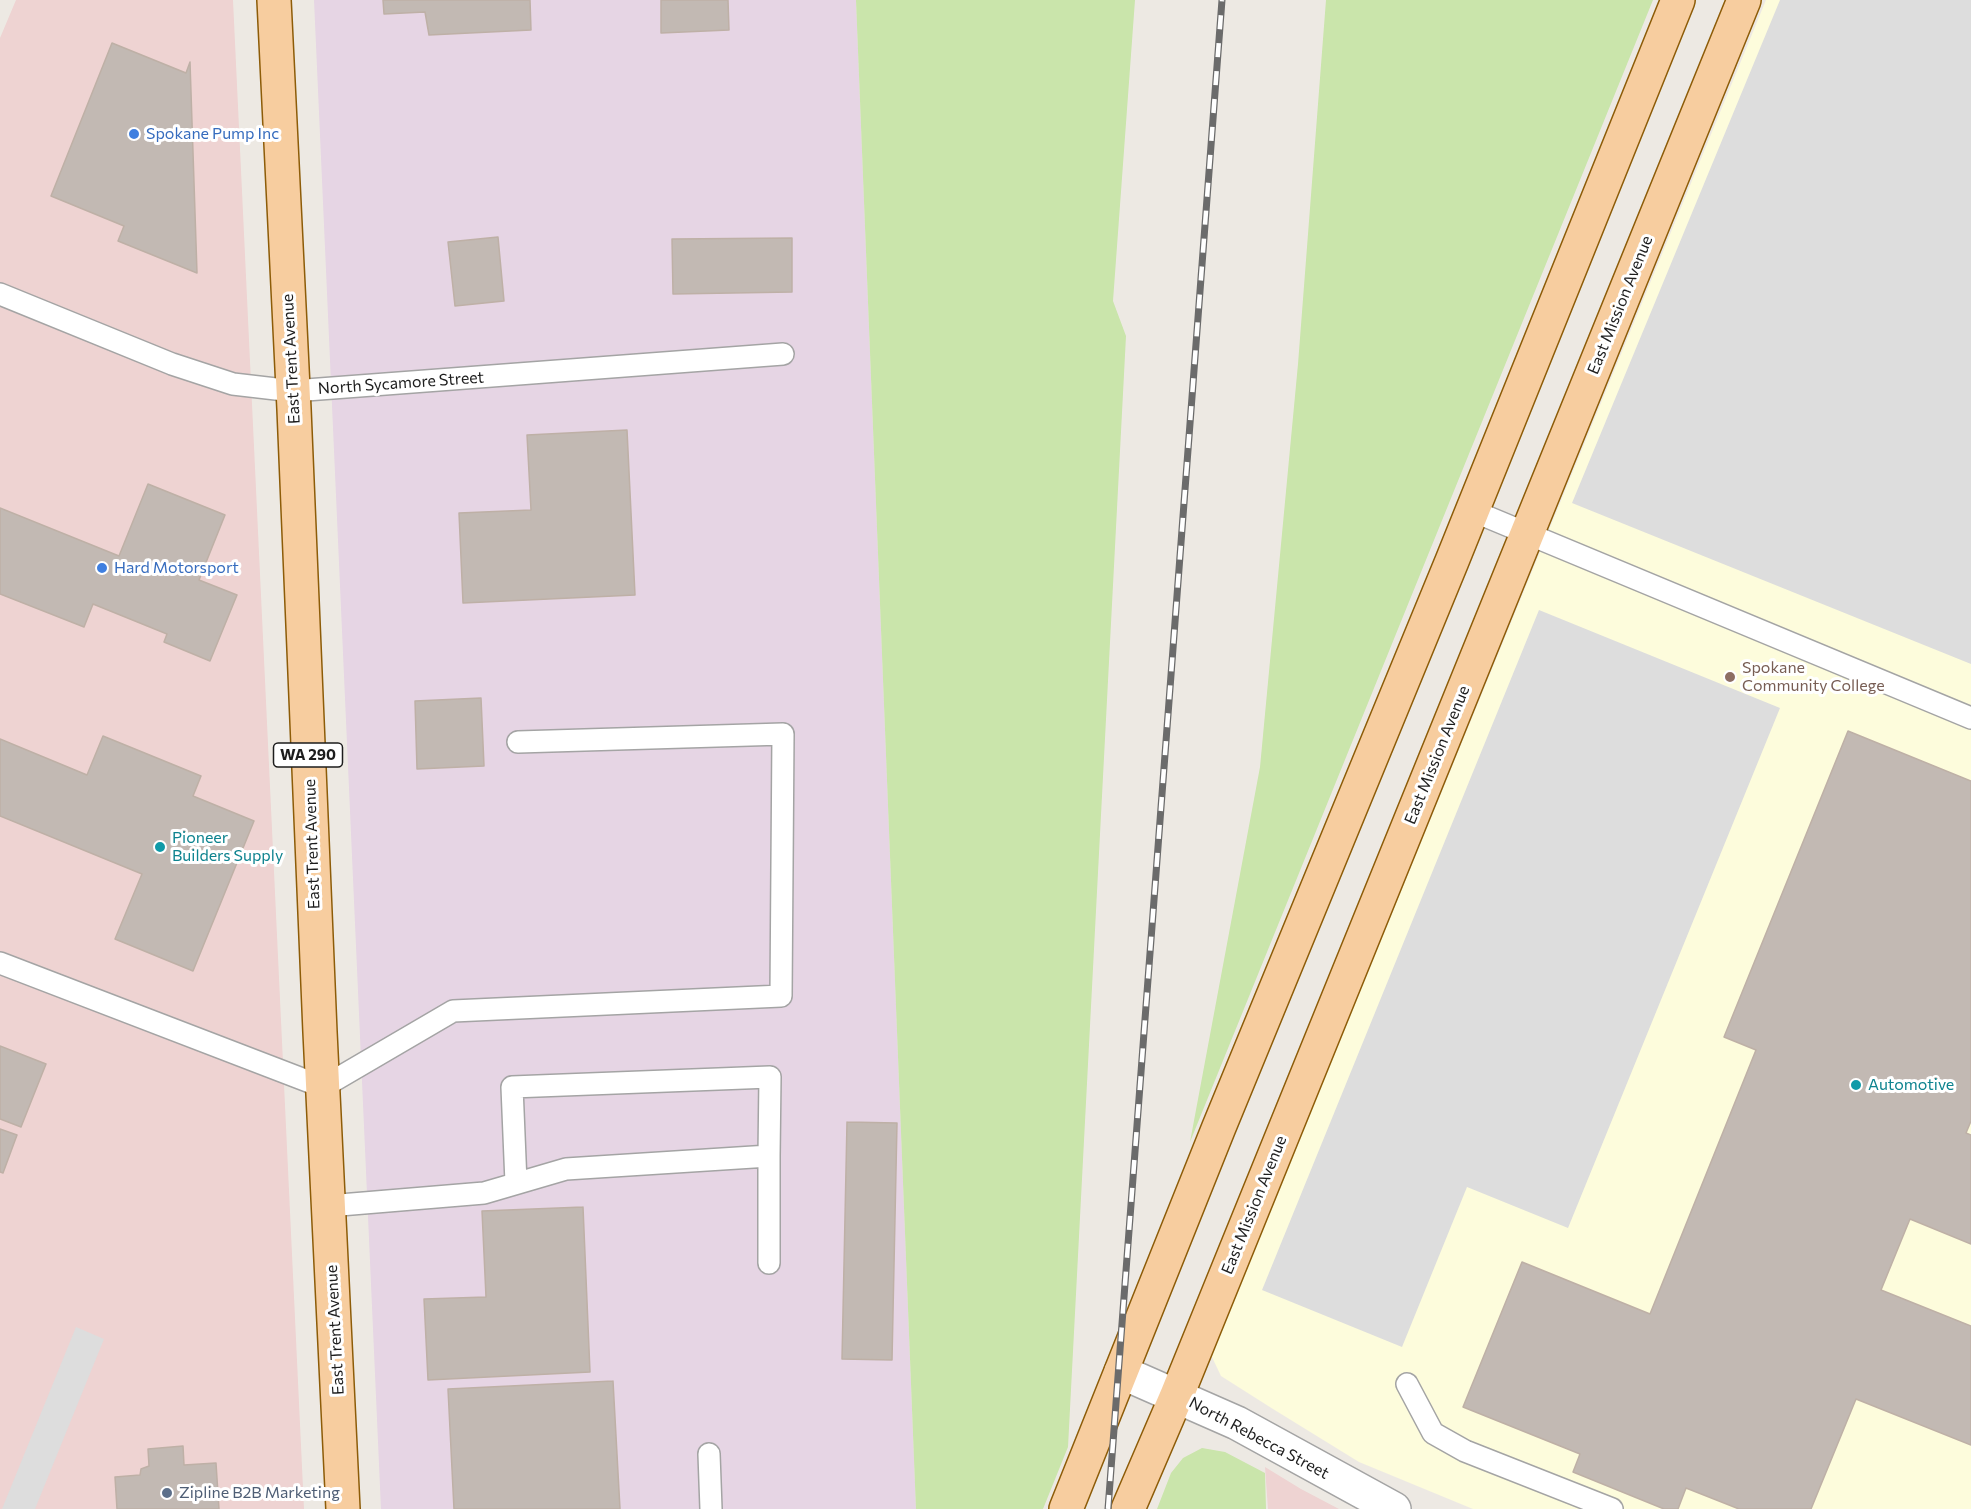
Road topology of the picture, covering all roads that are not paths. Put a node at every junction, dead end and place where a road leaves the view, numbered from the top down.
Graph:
1 (274, 0) edge
2 (1678, 0) edge
3 (1744, 0) edge
4 (0, 294) edge
5 (783, 354) dead end
6 (293, 391) junction
7 (1473, 511) junction
8 (1527, 532) junction
9 (1971, 718) edge
10 (518, 742) dead end
11 (0, 963) edge
12 (323, 1087) junction
13 (769, 1156) junction
14 (516, 1184) junction
15 (328, 1206) junction
16 (769, 1263) dead end
17 (1121, 1372) junction
18 (1407, 1384) dead end
19 (1177, 1395) junction
20 (709, 1454) dead end
21 (344, 1509) edge
22 (711, 1509) edge
23 (1066, 1509) edge
24 (1128, 1509) edge
25 (1394, 1509) edge
26 (1612, 1509) edge

1 - 6 main road, East Trent Avenue / WA 290
2 - 7 main road
3 - 8 main road, East Mission Avenue
4 - 6 lane, North Sycamore Street
5 - 6 lane, North Sycamore Street
6 - 12 main road, East Trent Avenue / WA 290
7 - 8 lane
7 - 17 main road
8 - 9 lane
8 - 19 main road, East Mission Avenue
10 - 12 lane
11 - 12 lane
12 - 15 main road, East Trent Avenue / WA 290
13 - 14 lane
13 - 14 lane
13 - 16 lane
14 - 15 lane
15 - 21 main road, East Trent Avenue / WA 290
17 - 19 street, North Rebecca Street
17 - 23 main road
18 - 26 lane
19 - 24 main road, East Mission Avenue
19 - 25 street, North Rebecca Street
20 - 22 lane

